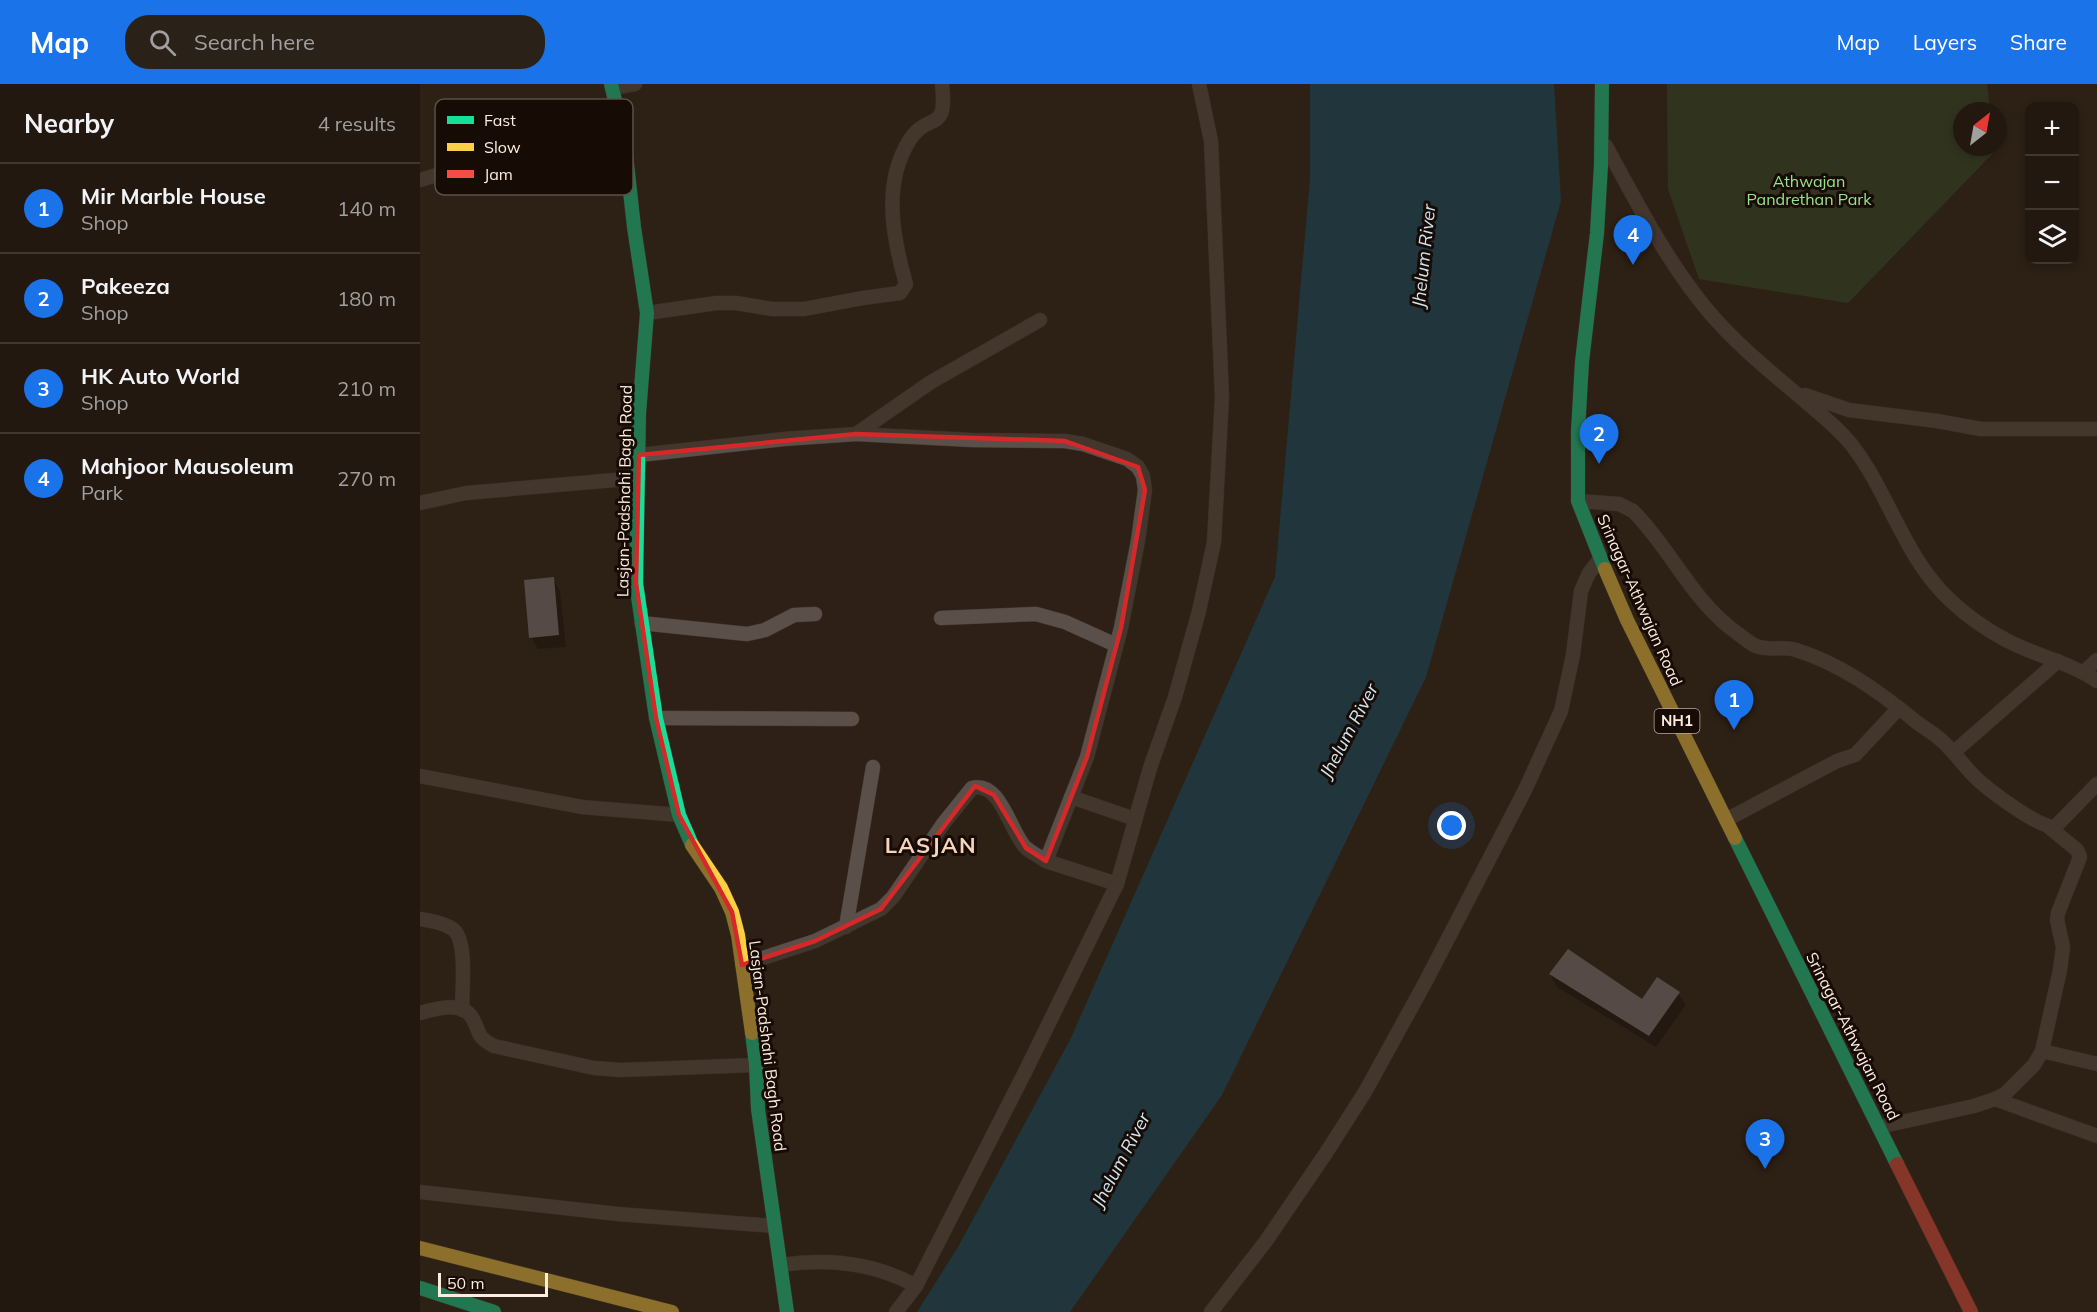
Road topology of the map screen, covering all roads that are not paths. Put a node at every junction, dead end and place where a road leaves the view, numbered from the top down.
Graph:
1 (635, 84) edge
2 (942, 84) edge
3 (1199, 84) edge
4 (1602, 84) edge
5 (612, 86) edge
6 (1602, 139) junction
7 (435, 176) edge
8 (420, 180) edge
9 (630, 195) edge
10 (647, 313) junction
11 (1040, 320) dead end
12 (1792, 390) junction
13 (2097, 429) edge
14 (856, 434) junction
15 (639, 454) junction
16 (638, 478) junction
17 (1578, 501) junction
18 (420, 503) edge
19 (1600, 559) junction
20 (815, 614) dead end
21 (941, 618) dead end
22 (641, 623) junction
23 (1116, 645) junction
24 (2097, 660) edge
25 (2058, 661) junction
26 (2084, 672) junction
27 (2097, 681) edge
28 (1899, 708) junction
29 (656, 718) junction
30 (852, 719) dead end
31 (1954, 752) junction
32 (873, 767) dead end
33 (420, 776) edge
34 (2097, 784) edge
35 (1071, 797) junction
36 (679, 815) junction
37 (1134, 819) junction
38 (1726, 820) junction
39 (2049, 826) junction
40 (1046, 861) junction
41 (1117, 884) junction
42 (420, 919) edge
43 (846, 927) junction
44 (742, 965) junction
45 (462, 1010) junction
46 (420, 1013) edge
47 (2042, 1051) junction
48 (2097, 1064) edge
49 (756, 1065) junction
50 (1995, 1099) junction
51 (1880, 1127) junction
52 (2097, 1136) edge
53 (420, 1192) edge
54 (775, 1226) junction
55 (420, 1248) edge
56 (781, 1265) junction
57 (916, 1286) junction
58 (420, 1288) edge
59 (494, 1312) edge
60 (672, 1312) edge
61 (787, 1312) edge
62 (897, 1312) edge
63 (1210, 1312) edge
64 (1971, 1312) edge

1 - 5 street
2 - 10 street
3 - 37 street
4 - 6 main road, Srinagar-Athwajan Road / NH1
6 - 12 street
6 - 17 main road, Srinagar-Athwajan Road / NH1
7 - 8 street
9 - 10 main road, Lasjan-Padshahi Bagh Road
10 - 15 main road, Lasjan-Padshahi Bagh Road
11 - 14 street
12 - 13 street
12 - 25 street
14 - 15 street
14 - 23 street
15 - 16 main road, Lasjan-Padshahi Bagh Road
16 - 18 street
16 - 22 main road, Lasjan-Padshahi Bagh Road
17 - 19 main road, Srinagar-Athwajan Road / NH1
17 - 28 street
19 - 38 main road, Srinagar-Athwajan Road / NH1
19 - 63 street
20 - 22 street
21 - 23 street
22 - 29 main road, Lasjan-Padshahi Bagh Road
23 - 35 street
24 - 26 street
25 - 26 street
25 - 31 street
26 - 27 street
28 - 31 street
28 - 38 street
29 - 30 street
29 - 36 main road, Lasjan-Padshahi Bagh Road
31 - 39 street
32 - 43 street
33 - 36 street
34 - 39 street
35 - 37 street
35 - 40 street
36 - 44 main road, Lasjan-Padshahi Bagh Road
37 - 41 street
38 - 51 main road, Srinagar-Athwajan Road / NH1
39 - 47 street
40 - 41 street
40 - 43 street
41 - 57 street
42 - 45 street
43 - 44 street
44 - 49 main road, Lasjan-Padshahi Bagh Road
45 - 46 street
45 - 49 street
47 - 48 street
47 - 50 street
49 - 54 main road, Lasjan-Padshahi Bagh Road
50 - 51 street
50 - 52 street
51 - 64 main road, Srinagar-Athwajan Road / NH1
53 - 54 street
54 - 56 main road, Lasjan-Padshahi Bagh Road
55 - 60 main road
56 - 57 street
56 - 61 main road, Lasjan-Padshahi Bagh Road
57 - 62 street
58 - 59 main road

